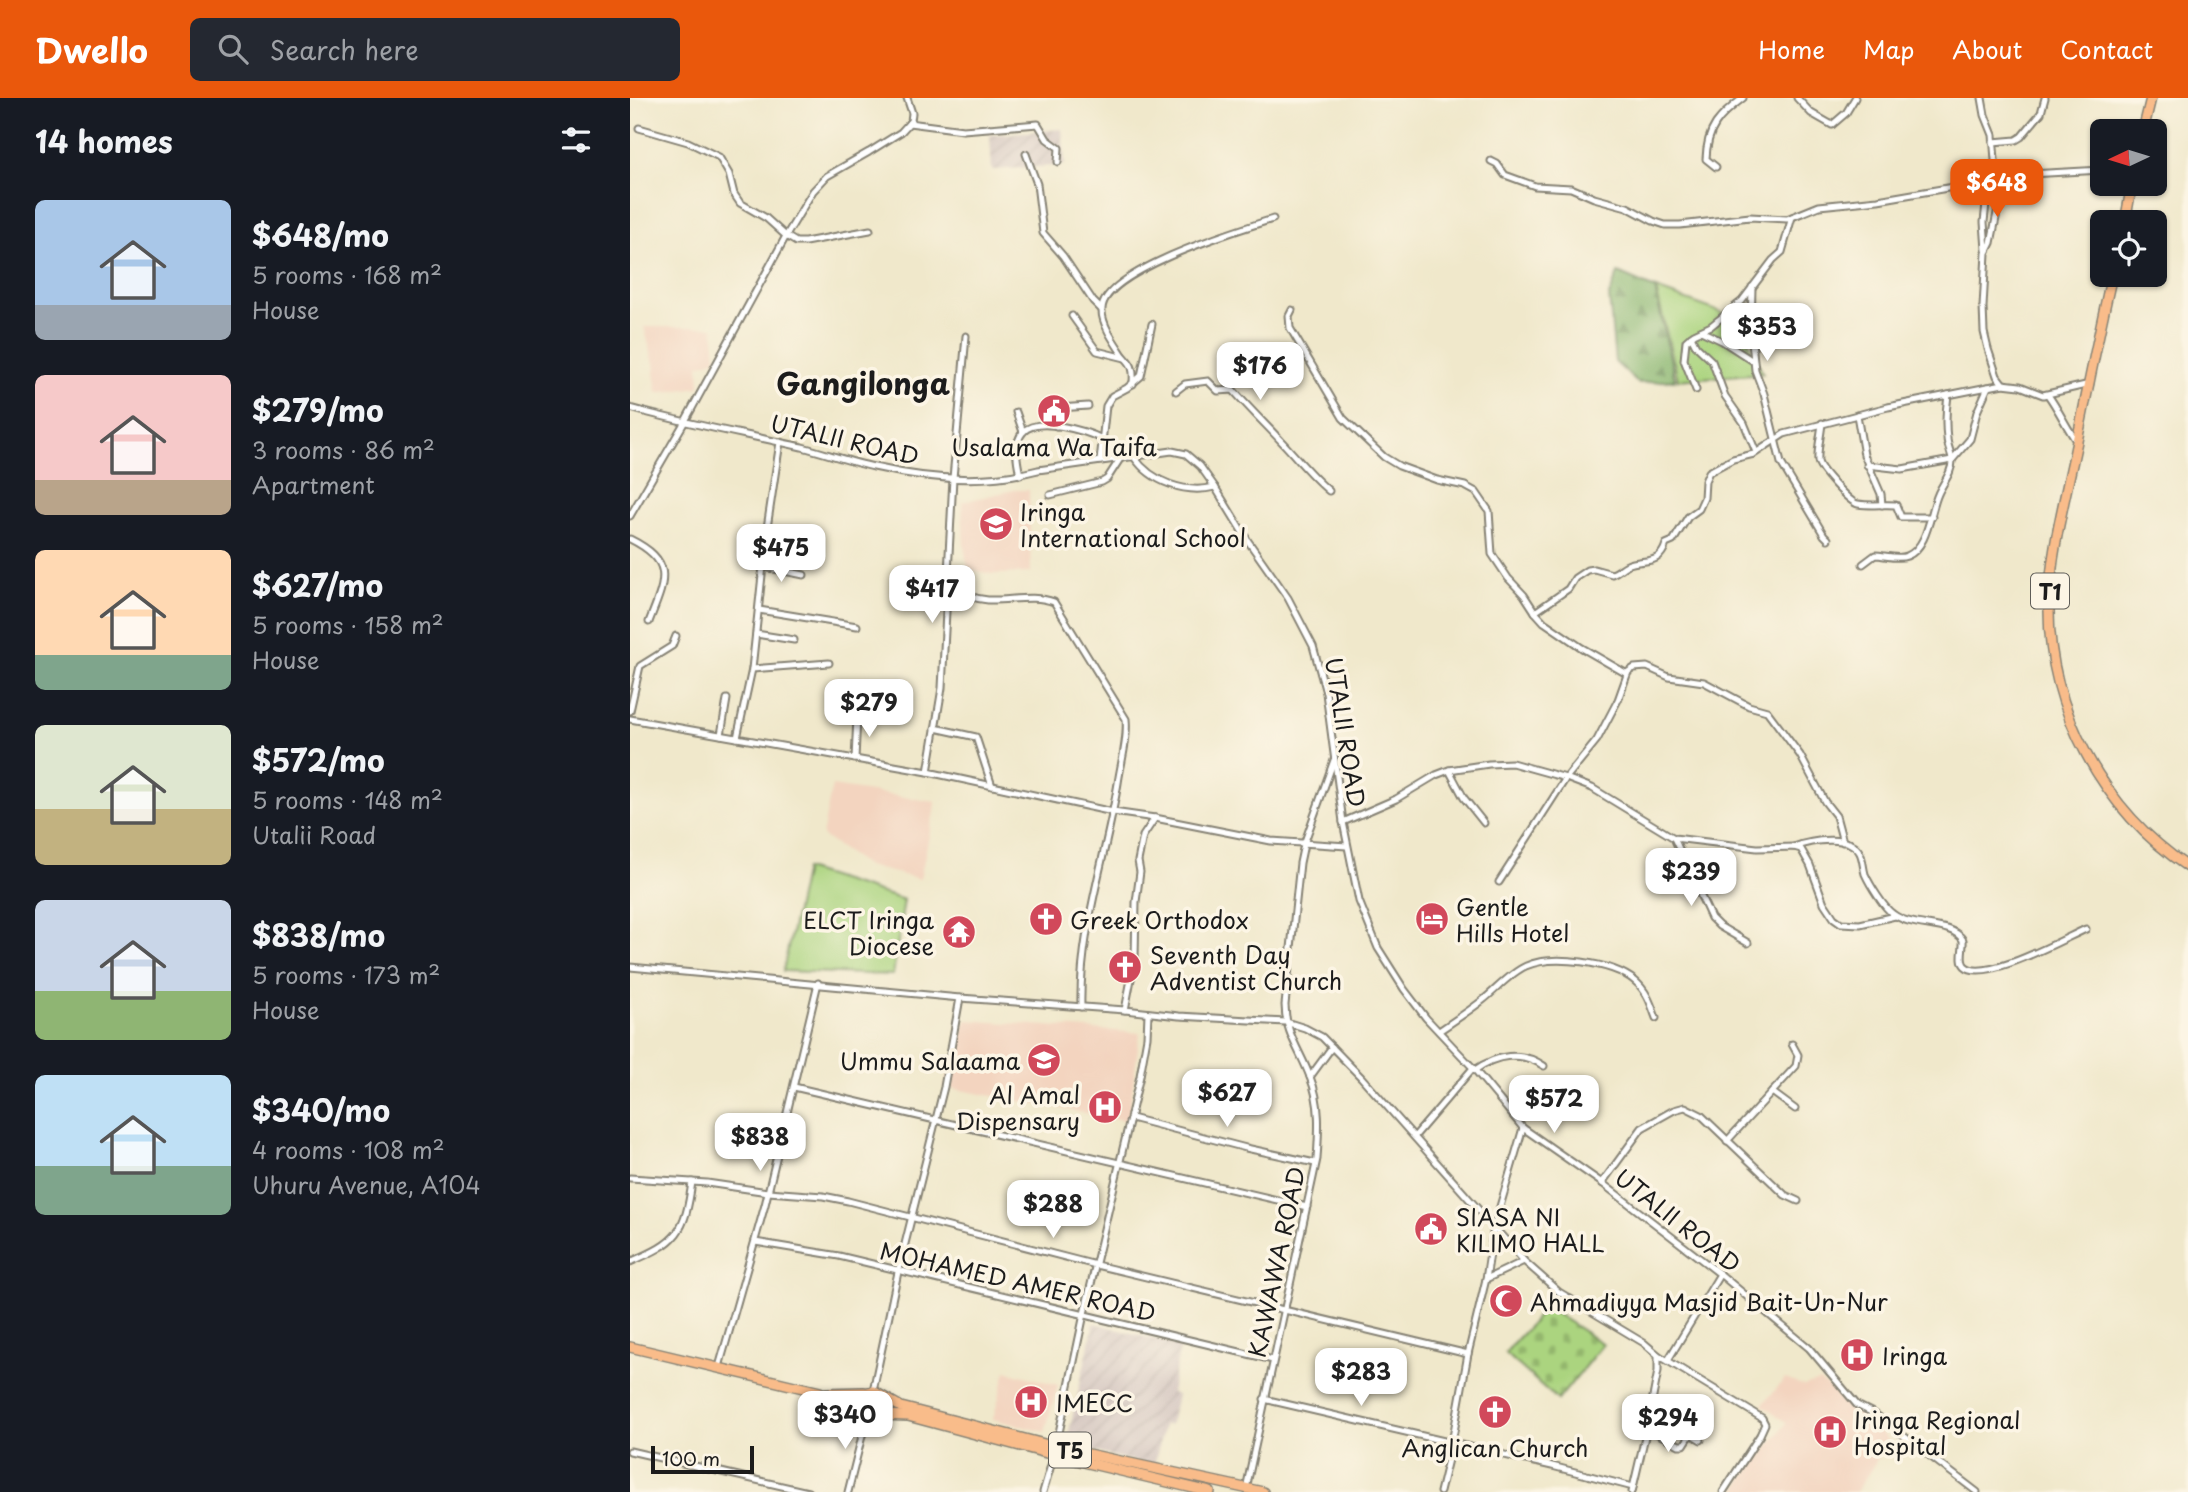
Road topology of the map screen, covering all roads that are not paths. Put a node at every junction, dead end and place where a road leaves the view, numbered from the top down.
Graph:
1 (907, 98) edge
2 (1743, 98) edge
3 (1797, 98) edge
4 (1855, 98) edge
5 (1982, 98) edge
6 (2045, 98) edge
7 (2147, 99) edge
8 (2144, 119) edge
9 (909, 124) junction
10 (639, 128) dead end
11 (1993, 142) junction
12 (1026, 153) dead end
13 (1491, 161) dead end
14 (1058, 162) dead end
15 (1716, 167) dead end
16 (2090, 171) edge
17 (2000, 184) junction
18 (1988, 185) junction
19 (1792, 217) junction
20 (1273, 219) dead end
21 (870, 230) dead end
22 (786, 236) junction
23 (1986, 253) junction
24 (1752, 287) junction
25 (2110, 287) edge
26 (1101, 309) junction
27 (1292, 310) dead end
28 (1072, 316) dead end
29 (1152, 324) dead end
30 (1701, 331) junction
31 (966, 336) dead end
32 (1691, 336) junction
33 (1125, 358) junction
34 (1753, 361) junction
35 (1133, 384) junction
36 (2003, 384) junction
37 (2090, 384) junction
38 (1989, 387) junction
39 (1696, 390) dead end
40 (1176, 391) dead end
41 (1948, 395) junction
42 (2048, 395) junction
43 (1088, 405) dead end
44 (630, 408) edge
45 (1016, 412) dead end
46 (1857, 415) junction
47 (684, 423) junction
48 (1822, 423) junction
49 (1056, 426) junction
50 (1023, 432) junction
51 (1102, 439) junction
52 (1774, 440) junction
53 (780, 442) junction
54 (2077, 442) junction
55 (1756, 452) junction
56 (1134, 457) junction
57 (1120, 459) junction
58 (1952, 460) junction
59 (1100, 461) junction
60 (1867, 465) junction
61 (1020, 475) junction
62 (953, 478) junction
63 (1215, 486) junction
64 (1329, 491) dead end
65 (1050, 495) dead end
66 (1882, 505) junction
67 (630, 516) edge
68 (1932, 517) junction
69 (630, 539) edge
70 (1829, 539) dead end
71 (1863, 564) dead end
72 (764, 567) junction
73 (804, 575) dead end
74 (947, 585) junction
75 (759, 610) junction
76 (1535, 612) junction
77 (649, 622) dead end
78 (857, 626) dead end
79 (756, 634) junction
80 (676, 636) dead end
81 (794, 640) dead end
82 (829, 663) dead end
83 (752, 669) junction
84 (1627, 674) junction
85 (727, 699) dead end
86 (630, 711) edge
87 (857, 717) dead end
88 (630, 719) edge
89 (935, 728) junction
90 (721, 735) junction
91 (737, 738) junction
92 (1335, 757) junction
93 (855, 759) junction
94 (1449, 770) junction
95 (928, 772) junction
96 (1566, 778) junction
97 (992, 786) junction
98 (1113, 812) junction
99 (1154, 818) junction
100 (1343, 822) junction
101 (1484, 823) dead end
102 (1674, 838) junction
103 (1843, 842) junction
104 (1304, 844) junction
105 (1348, 846) junction
106 (1794, 846) junction
107 (2188, 867) edge
108 (1499, 882) dead end
109 (1895, 916) junction
110 (2086, 929) dead end
111 (1748, 943) dead end
112 (630, 967) edge
113 (818, 983) junction
114 (960, 998) junction
115 (1081, 1007) junction
116 (1125, 1010) junction
117 (1148, 1013) junction
118 (1656, 1018) dead end
119 (1286, 1023) junction
120 (1439, 1031) junction
121 (1792, 1044) dead end
122 (1332, 1047) junction
123 (1544, 1066) dead end
124 (1474, 1069) junction
125 (1310, 1077) junction
126 (793, 1087) junction
127 (1772, 1092) junction
128 (1795, 1109) dead end
129 (1131, 1118) junction
130 (935, 1121) junction
131 (1523, 1128) junction
132 (1415, 1136) junction
133 (1727, 1141) junction
134 (1119, 1163) junction
135 (1315, 1163) junction
136 (632, 1179) edge
137 (692, 1182) junction
138 (1602, 1183) junction
139 (768, 1192) junction
140 (1798, 1201) dead end
141 (1307, 1207) junction
142 (912, 1217) junction
143 (1494, 1227) junction
144 (755, 1242) junction
145 (1524, 1261) junction
146 (630, 1262) edge
147 (1097, 1265) junction
148 (898, 1272) junction
149 (1720, 1274) junction
150 (1486, 1279) junction
151 (1284, 1309) junction
152 (1084, 1314) junction
153 (630, 1347) edge
154 (1468, 1354) junction
155 (1658, 1355) junction
156 (1273, 1360) junction
157 (1668, 1360) junction
158 (719, 1367) junction
159 (820, 1392) junction
160 (874, 1393) junction
161 (1264, 1399) junction
162 (869, 1415) junction
163 (1647, 1428) junction
164 (1702, 1440) dead end
165 (1452, 1443) junction
166 (630, 1451) edge
167 (1055, 1451) junction
168 (1633, 1489) edge
169 (1246, 1490) edge
170 (808, 1492) edge
171 (848, 1492) edge
172 (1043, 1492) edge
173 (1210, 1492) edge
174 (1263, 1492) edge
175 (1440, 1492) edge
176 (1723, 1492) edge
177 (1977, 1492) edge

1 - 9 street
2 - 15 street
3 - 4 street
5 - 11 street
6 - 11 street
7 - 8 highway
9 - 14 street
9 - 22 street
10 - 22 street
11 - 17 street
12 - 26 street
13 - 19 street
16 - 17 street
17 - 18 street
17 - 23 street
18 - 19 street
18 - 23 street
19 - 24 street
20 - 26 street
21 - 22 street
22 - 47 street
23 - 36 street
24 - 30 street
24 - 34 street
25 - 37 highway, T1
26 - 33 street
27 - 76 street
28 - 33 street
29 - 35 street
30 - 32 street
30 - 34 street
31 - 62 street
32 - 39 street
32 - 55 street
33 - 35 street
34 - 52 street
35 - 51 street
36 - 38 street
36 - 42 street
37 - 42 street
37 - 54 highway, T1
38 - 41 street
38 - 58 street
40 - 64 street
41 - 46 street
41 - 58 street
42 - 54 street
43 - 49 street
44 - 47 street, UTALII ROAD
45 - 50 street
46 - 48 street
46 - 60 street
47 - 53 street, UTALII ROAD
47 - 67 street
48 - 52 street
48 - 66 street
49 - 50 street
49 - 51 street
50 - 61 street
51 - 59 street
52 - 55 street
52 - 70 street
53 - 62 street, UTALII ROAD
53 - 72 street
54 - 107 highway, T1
55 - 76 street
56 - 57 street, UTALII ROAD
56 - 63 street
56 - 63 street, UTALII ROAD
57 - 59 street, UTALII ROAD
57 - 65 street
58 - 60 street
58 - 68 street
59 - 61 street, UTALII ROAD
60 - 66 street
61 - 62 street, UTALII ROAD
62 - 74 street
63 - 92 street, UTALII ROAD
66 - 68 street
68 - 71 street
69 - 77 street
72 - 73 street
72 - 75 street
74 - 89 street
74 - 98 street
75 - 78 street
75 - 79 street
76 - 84 street
79 - 81 street
79 - 83 street
80 - 86 street
82 - 83 street
83 - 91 street
84 - 96 street
84 - 103 street
85 - 90 street
87 - 93 street
88 - 90 street
89 - 95 street
89 - 97 street
90 - 91 street
91 - 93 street
92 - 100 street, UTALII ROAD
92 - 104 street, KAWAWA ROAD
93 - 95 street
94 - 96 street
94 - 100 street
94 - 101 street
95 - 97 street
96 - 102 street
96 - 108 street
97 - 98 street
98 - 99 street
98 - 115 street
99 - 104 street
99 - 116 street
100 - 105 street, UTALII ROAD
102 - 106 street
102 - 111 street
103 - 106 street
103 - 109 street
104 - 105 street
104 - 119 street, KAWAWA ROAD
105 - 120 street, UTALII ROAD
106 - 109 street
109 - 110 street
112 - 113 street
113 - 114 street
113 - 126 street
114 - 115 street
114 - 130 street
115 - 116 street
116 - 117 street
117 - 119 street
117 - 129 street
118 - 120 street
119 - 122 street
119 - 125 street, KAWAWA ROAD
120 - 124 street, UTALII ROAD
121 - 127 street
122 - 125 street
122 - 132 street
123 - 124 street
124 - 131 street, UTALII ROAD
124 - 132 street
125 - 135 street, KAWAWA ROAD
126 - 130 street
126 - 139 street
127 - 128 street
127 - 133 street
129 - 134 street
129 - 135 street
130 - 134 street
130 - 142 street
131 - 138 street, UTALII ROAD
131 - 143 street
132 - 143 street
133 - 138 street
133 - 140 street
134 - 141 street
134 - 147 street
135 - 141 street, KAWAWA ROAD
136 - 137 street
137 - 139 street
137 - 146 street
138 - 149 street, UTALII ROAD
139 - 142 street
139 - 144 street
141 - 151 street, KAWAWA ROAD
142 - 147 street
142 - 148 street
143 - 145 street
143 - 150 street
144 - 148 street, MOHAMED AMER ROAD
144 - 158 street
145 - 150 street
145 - 155 street
147 - 151 street
147 - 152 street
148 - 152 street, MOHAMED AMER ROAD
148 - 160 street
149 - 157 street
149 - 177 street, UTALII ROAD
150 - 154 street
151 - 154 street
151 - 156 street, KAWAWA ROAD
152 - 156 street, MOHAMED AMER ROAD
152 - 167 street
153 - 158 highway, T5
154 - 165 street
155 - 157 street
155 - 163 street
156 - 161 street, KAWAWA ROAD
157 - 176 street
158 - 159 highway, T5
159 - 160 highway, T5
159 - 162 highway, T5
160 - 162 highway
160 - 162 highway
160 - 167 highway, T5
161 - 165 street
161 - 169 street, KAWAWA ROAD
162 - 167 highway, T5
162 - 171 street
163 - 164 street
163 - 168 street
165 - 168 street
165 - 175 street
166 - 170 street
167 - 169 highway, T5
167 - 172 street
167 - 173 highway, T5
169 - 174 highway, T5

